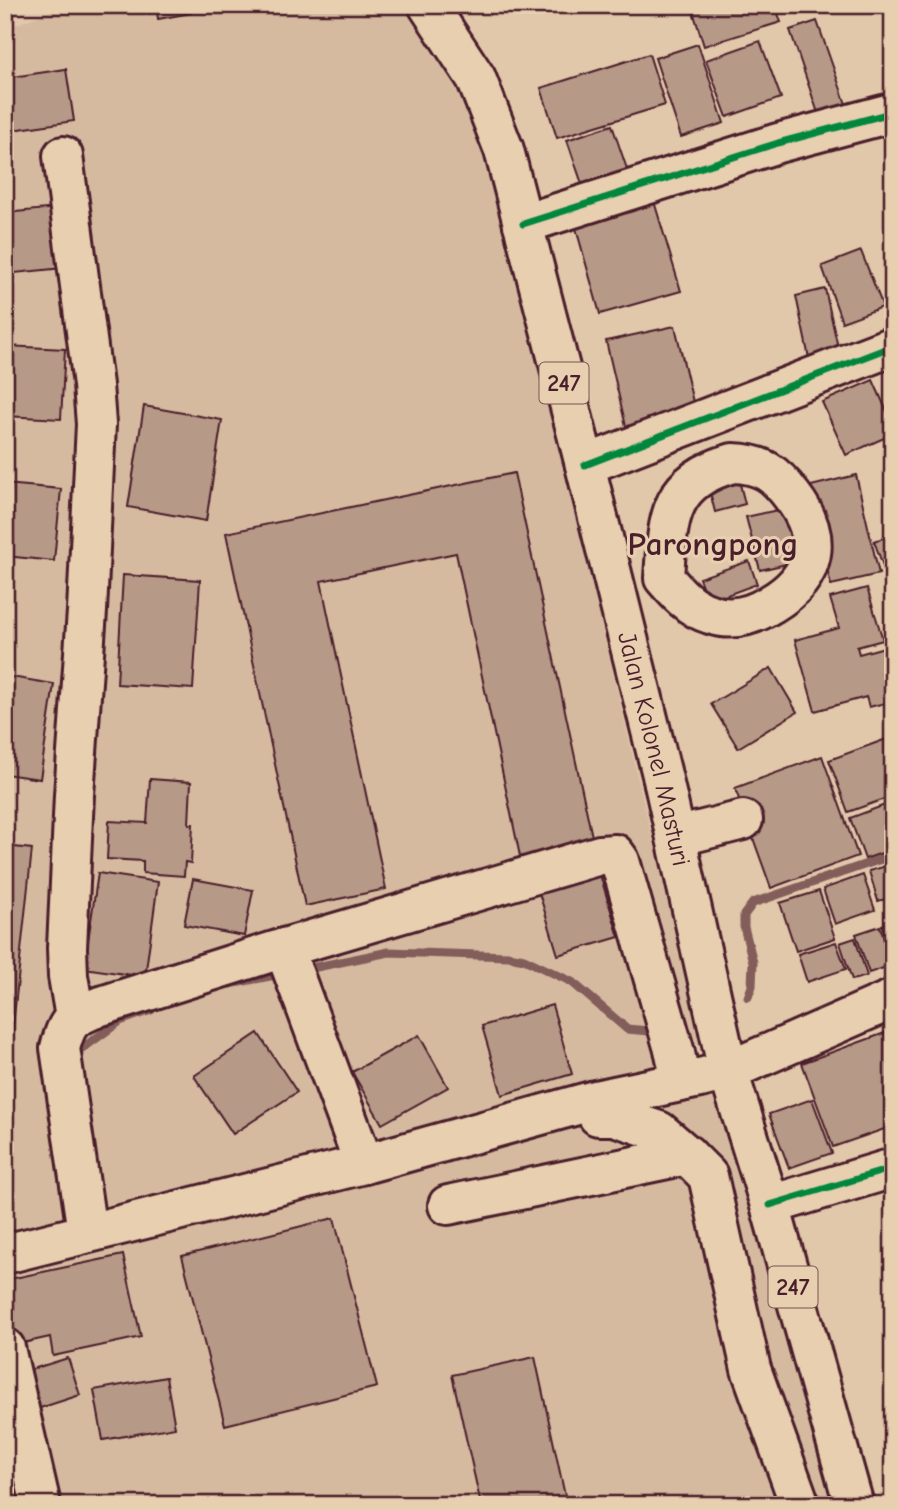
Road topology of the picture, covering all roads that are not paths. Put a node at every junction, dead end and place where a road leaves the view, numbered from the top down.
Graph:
1 (428, 5) edge
2 (893, 116) edge
3 (63, 156) dead end
4 (523, 224) junction
5 (893, 346) edge
6 (585, 465) junction
7 (664, 578) dead end
8 (616, 591) junction
9 (743, 820) dead end
10 (676, 837) junction
11 (289, 962) junction
12 (893, 999) edge
13 (75, 1017) junction
14 (728, 1071) junction
15 (681, 1082) junction
16 (596, 1108) junction
17 (687, 1154) junction
18 (363, 1164) junction
19 (893, 1168) edge
20 (608, 1171) junction
21 (449, 1205) dead end
22 (770, 1205) junction
23 (87, 1232) junction
24 (5, 1254) edge
25 (5, 1348) edge
26 (41, 1505) edge
27 (800, 1505) edge
28 (854, 1505) edge

1 - 4 main road, Jalan Kolonel Masturi / 247
2 - 4 main road
3 - 13 main road
4 - 6 main road, Jalan Kolonel Masturi / 247
5 - 6 main road
6 - 8 main road, Jalan Kolonel Masturi / 247
7 - 8 main road
8 - 10 main road, Jalan Kolonel Masturi / 247
9 - 10 main road
10 - 14 main road, Jalan Kolonel Masturi / 247
11 - 13 main road
11 - 15 main road
11 - 18 main road
12 - 14 main road
13 - 23 main road
14 - 15 main road
14 - 22 main road, Jalan Kolonel Masturi / 247
15 - 16 main road
16 - 17 main road
16 - 18 main road
16 - 20 main road
17 - 20 main road
17 - 27 main road
18 - 23 main road
19 - 22 main road
20 - 21 main road
22 - 28 main road, Jalan Kolonel Masturi / 247
23 - 24 main road
25 - 26 main road

